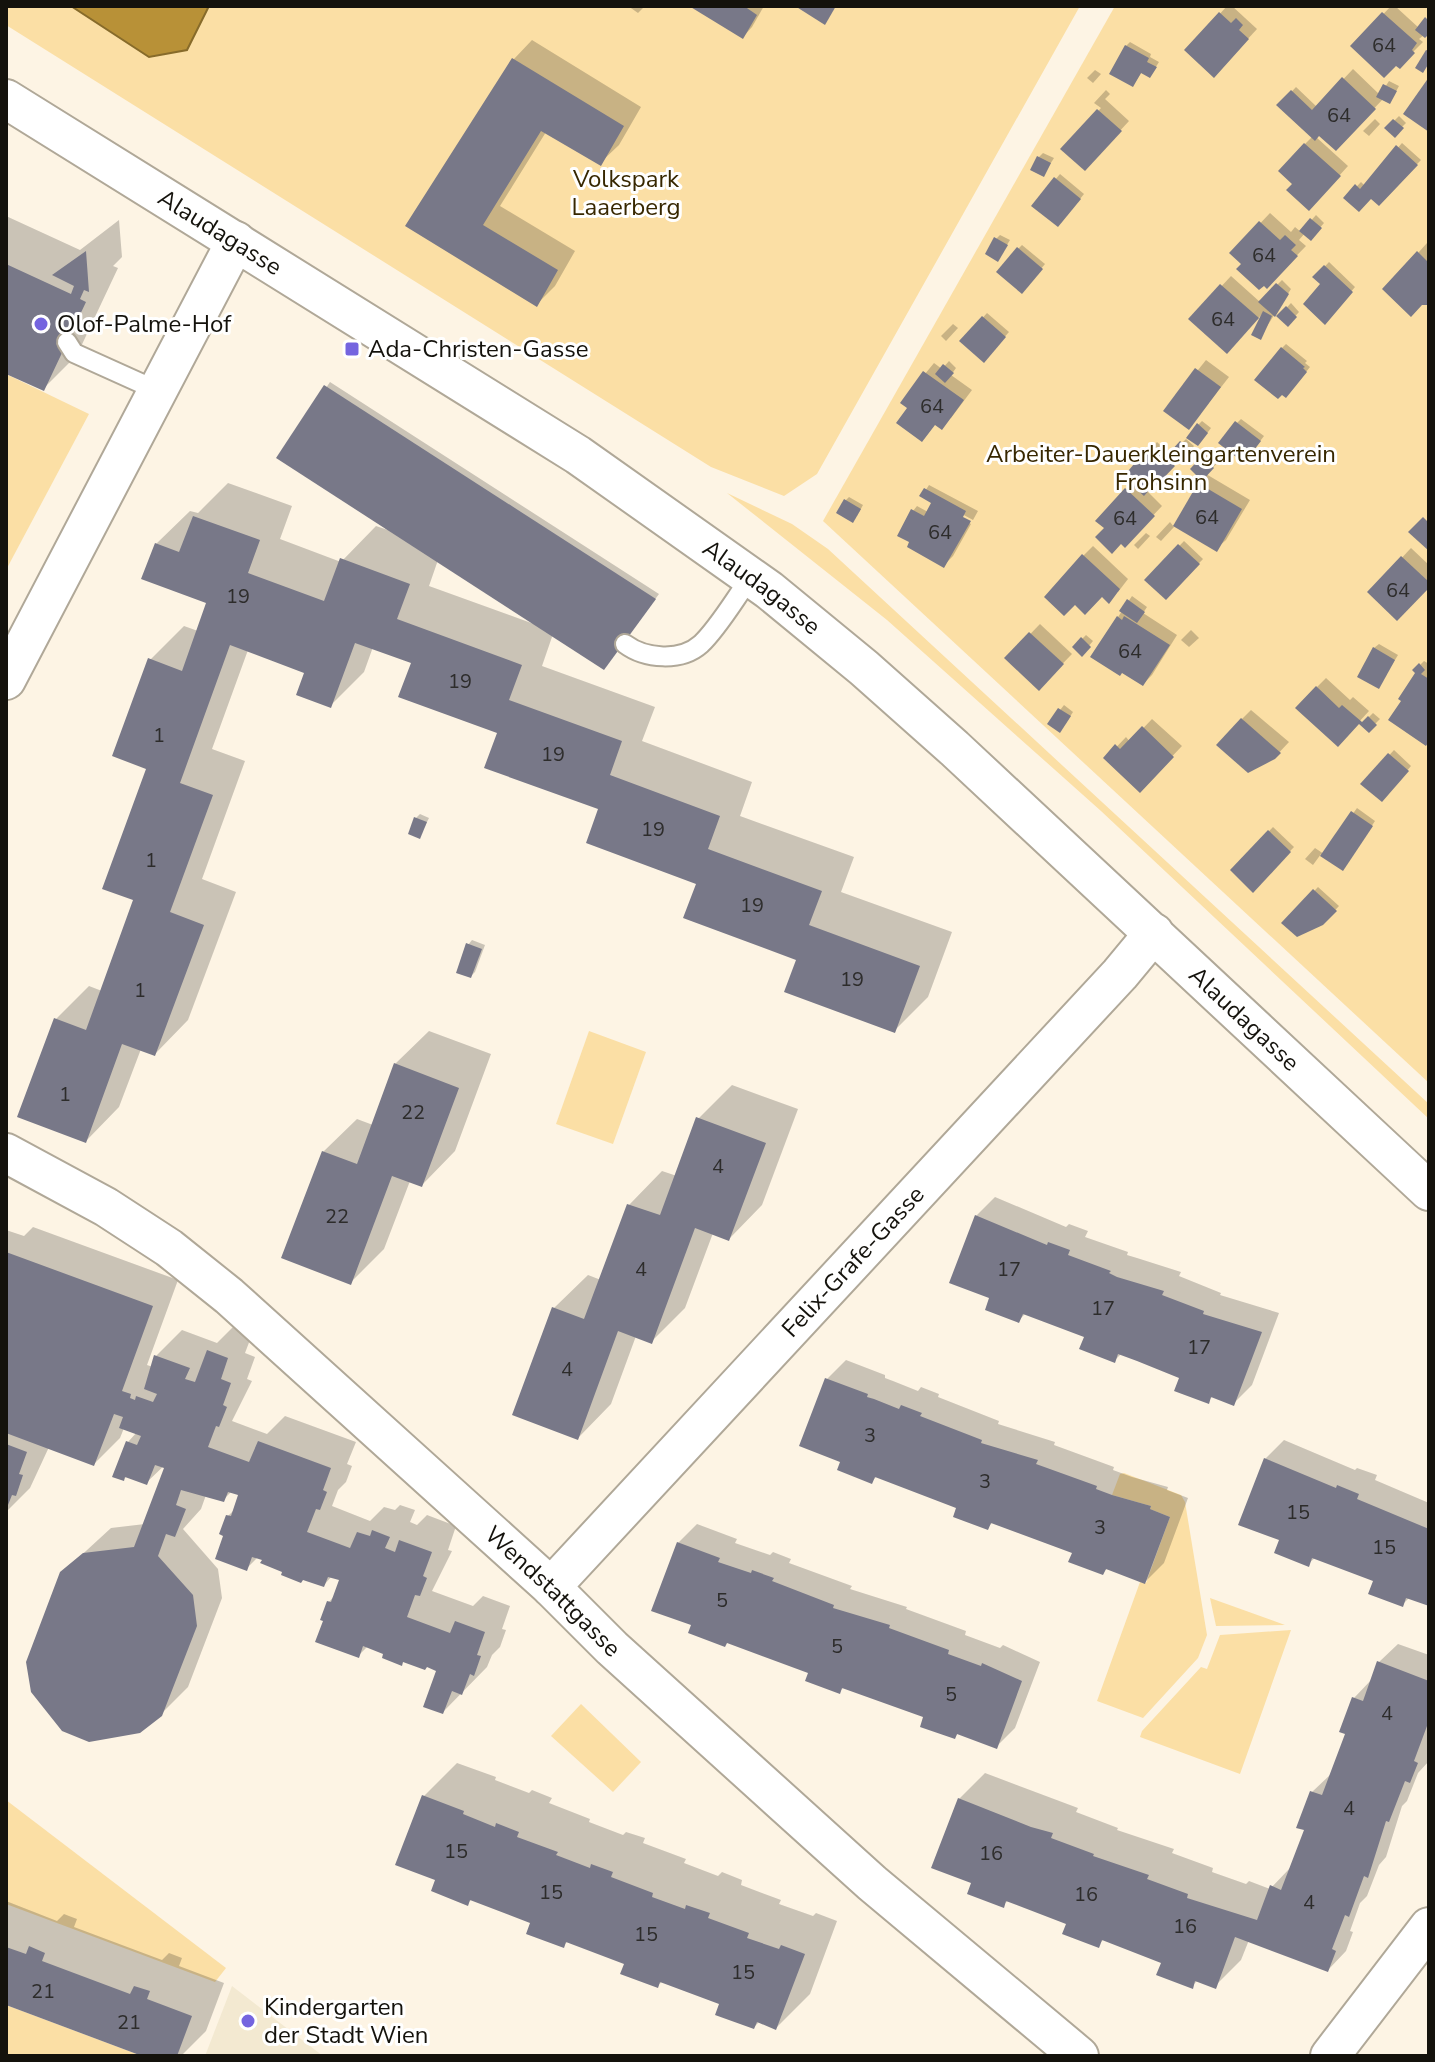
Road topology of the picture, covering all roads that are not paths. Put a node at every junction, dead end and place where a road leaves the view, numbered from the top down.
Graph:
1 (6, 99) edge
2 (236, 241) junction
3 (67, 351) dead end
4 (156, 390) junction
5 (751, 577) junction
6 (625, 644) dead end
7 (6, 680) edge
8 (1154, 933) junction
9 (6, 1153) edge
10 (1429, 1191) edge
11 (551, 1587) junction
12 (1429, 1927) edge
13 (1079, 2056) edge
14 (1330, 2056) edge

1 - 2 street, Alaudagasse
2 - 4 street
2 - 5 street, Alaudagasse
3 - 4 lane
4 - 7 street
5 - 6 lane
5 - 8 street, Alaudagasse
8 - 10 street, Alaudagasse
8 - 11 street, Felix-Grafe-Gasse
9 - 11 street, Wendstattgasse
11 - 13 street, Wendstattgasse
12 - 14 street

